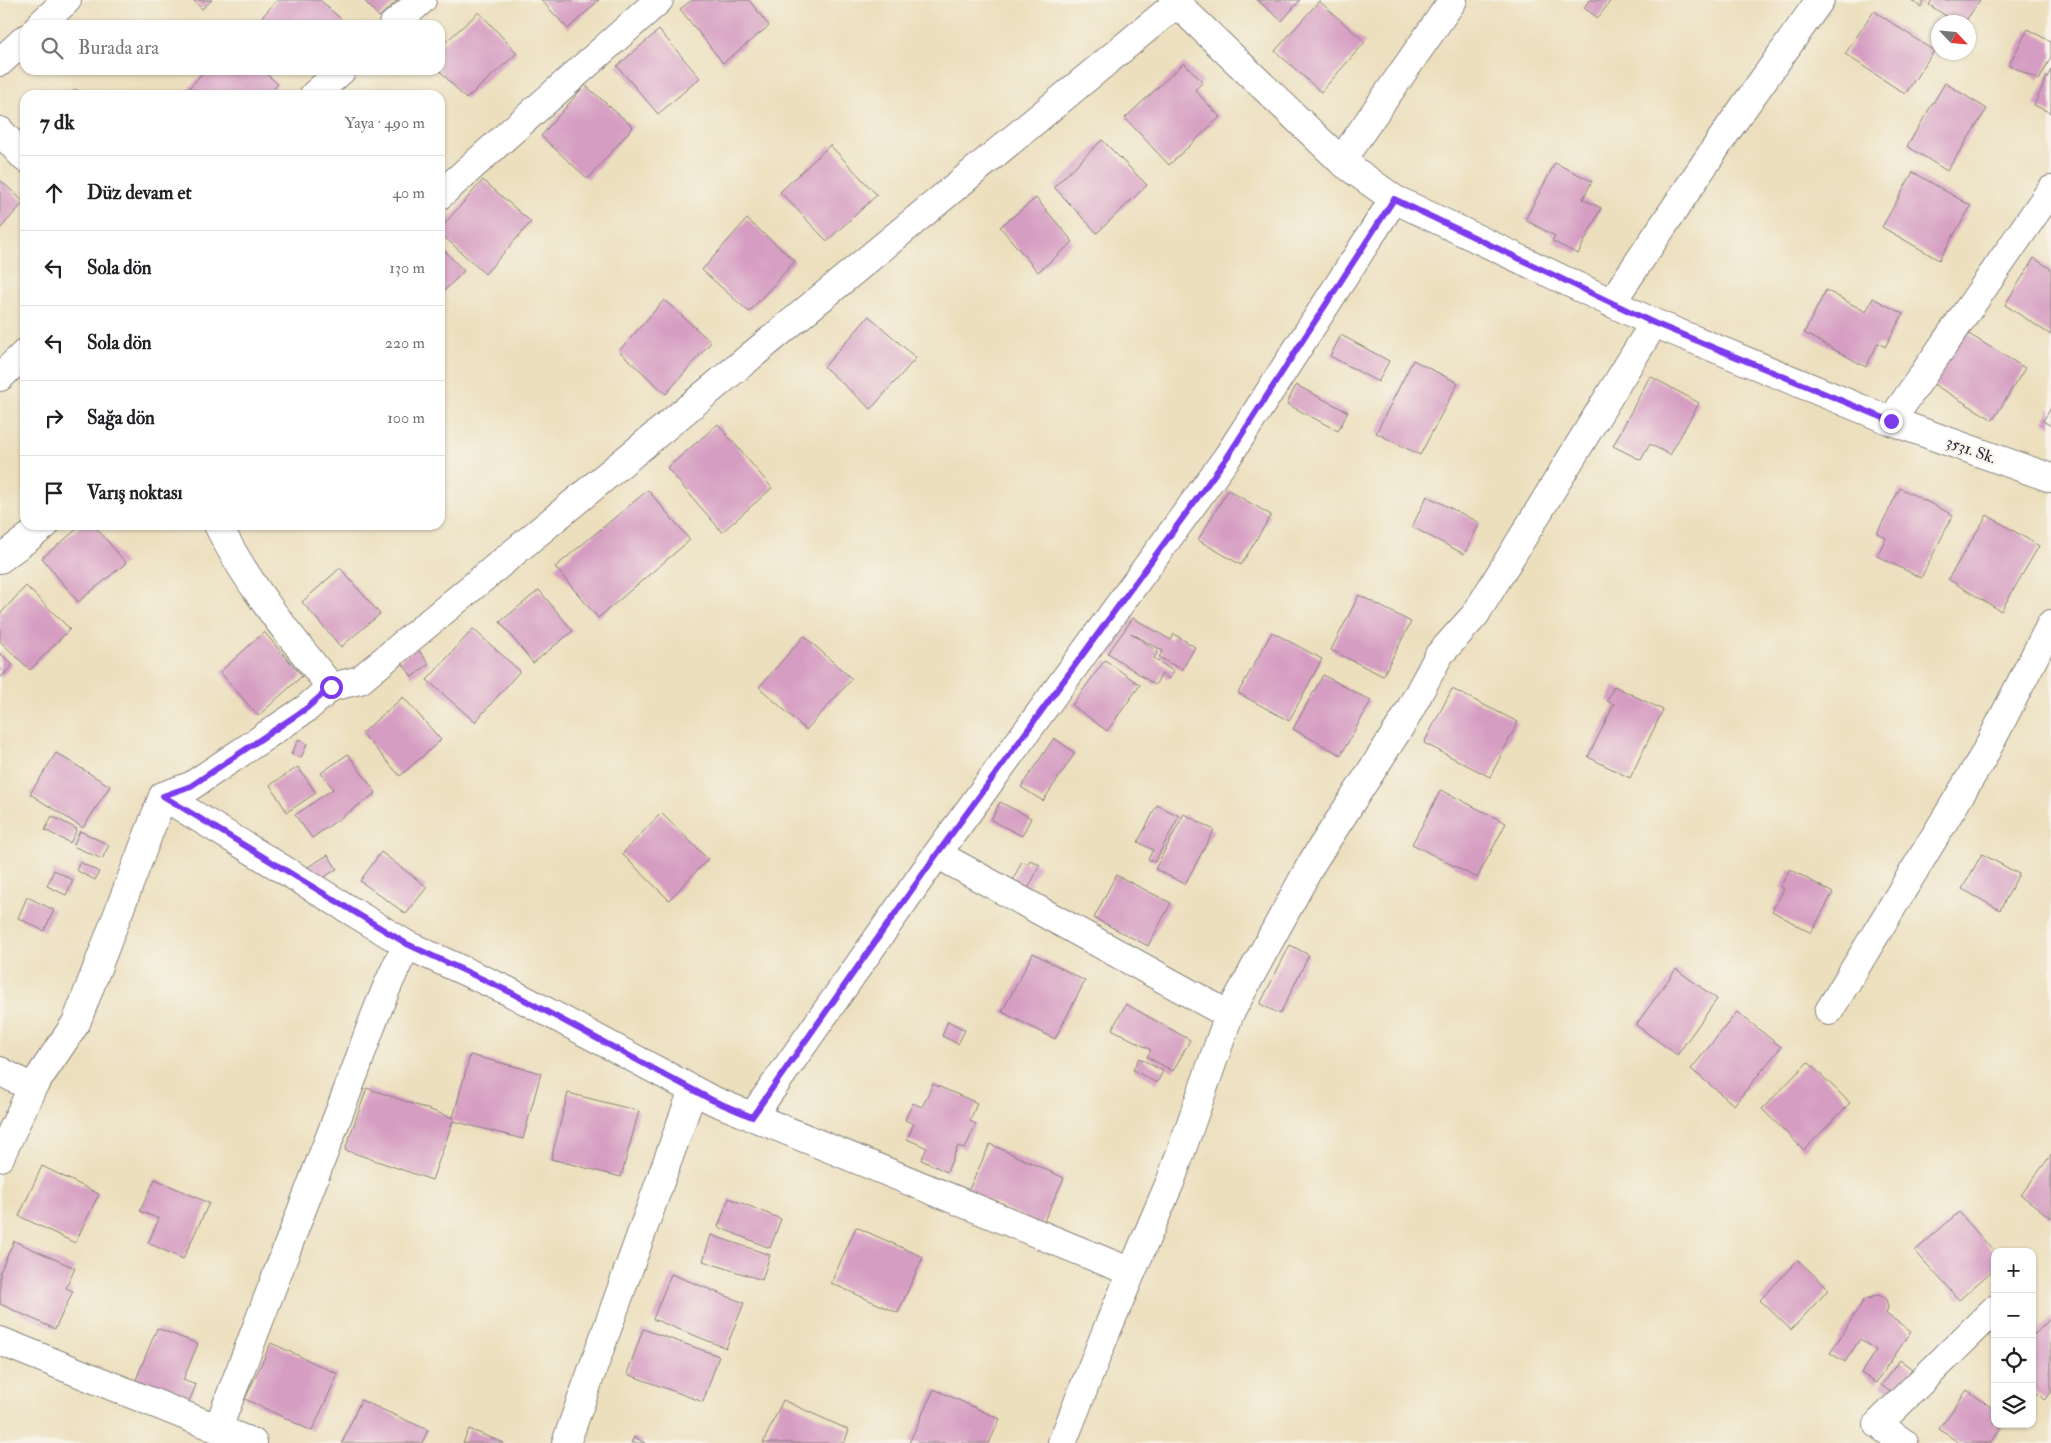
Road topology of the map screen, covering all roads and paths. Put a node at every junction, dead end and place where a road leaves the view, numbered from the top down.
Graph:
1 (67, 0) edge
2 (422, 0) edge
3 (659, 0) edge
4 (1453, 0) edge
5 (1820, 0) edge
6 (1175, 2) edge
7 (45, 20) edge
8 (399, 20) edge
9 (20, 44) edge
10 (0, 62) edge
11 (336, 75) edge
12 (320, 90) edge
13 (0, 131) edge
14 (20, 153) edge
15 (1341, 161) junction
16 (2051, 190) edge
17 (445, 191) edge
18 (1394, 199) junction
19 (1611, 303) junction
20 (1654, 323) junction
21 (20, 358) edge
22 (0, 376) edge
23 (1891, 421) junction
24 (2051, 478) edge
25 (38, 530) edge
26 (220, 530) edge
27 (0, 559) edge
28 (2051, 624) edge
29 (331, 687) junction
30 (163, 796) junction
31 (937, 854) junction
32 (407, 944) junction
33 (1829, 1011) dead end
34 (1229, 1015) junction
35 (0, 1071) edge
36 (32, 1088) junction
37 (693, 1090) junction
38 (752, 1117) junction
39 (0, 1157) edge
40 (1131, 1272) junction
41 (1991, 1313) edge
42 (0, 1341) edge
43 (218, 1428) junction
44 (253, 1443) edge
45 (566, 1443) edge
46 (1062, 1443) edge
47 (1904, 1443) edge

1 - 7 street
2 - 8 street
3 - 17 street
4 - 15 street
5 - 19 street
6 - 15 street, 3531. Sk.
6 - 29 street
9 - 10 street
11 - 12 street
13 - 14 street
15 - 18 street, 3531. Sk.
16 - 23 street
18 - 19 street, 3531. Sk.
18 - 31 street
19 - 20 street, 3531. Sk.
20 - 23 street, 3531. Sk.
20 - 34 street
21 - 22 street
23 - 24 street, 3531. Sk.
25 - 27 street
26 - 29 street
28 - 33 street
29 - 30 street
30 - 32 street
30 - 36 street
31 - 34 street
31 - 38 street
32 - 37 street
32 - 43 street
34 - 40 street
35 - 36 street
36 - 39 street
37 - 38 street
37 - 45 street
38 - 40 street
40 - 46 street
41 - 47 street
42 - 43 street
43 - 44 street

